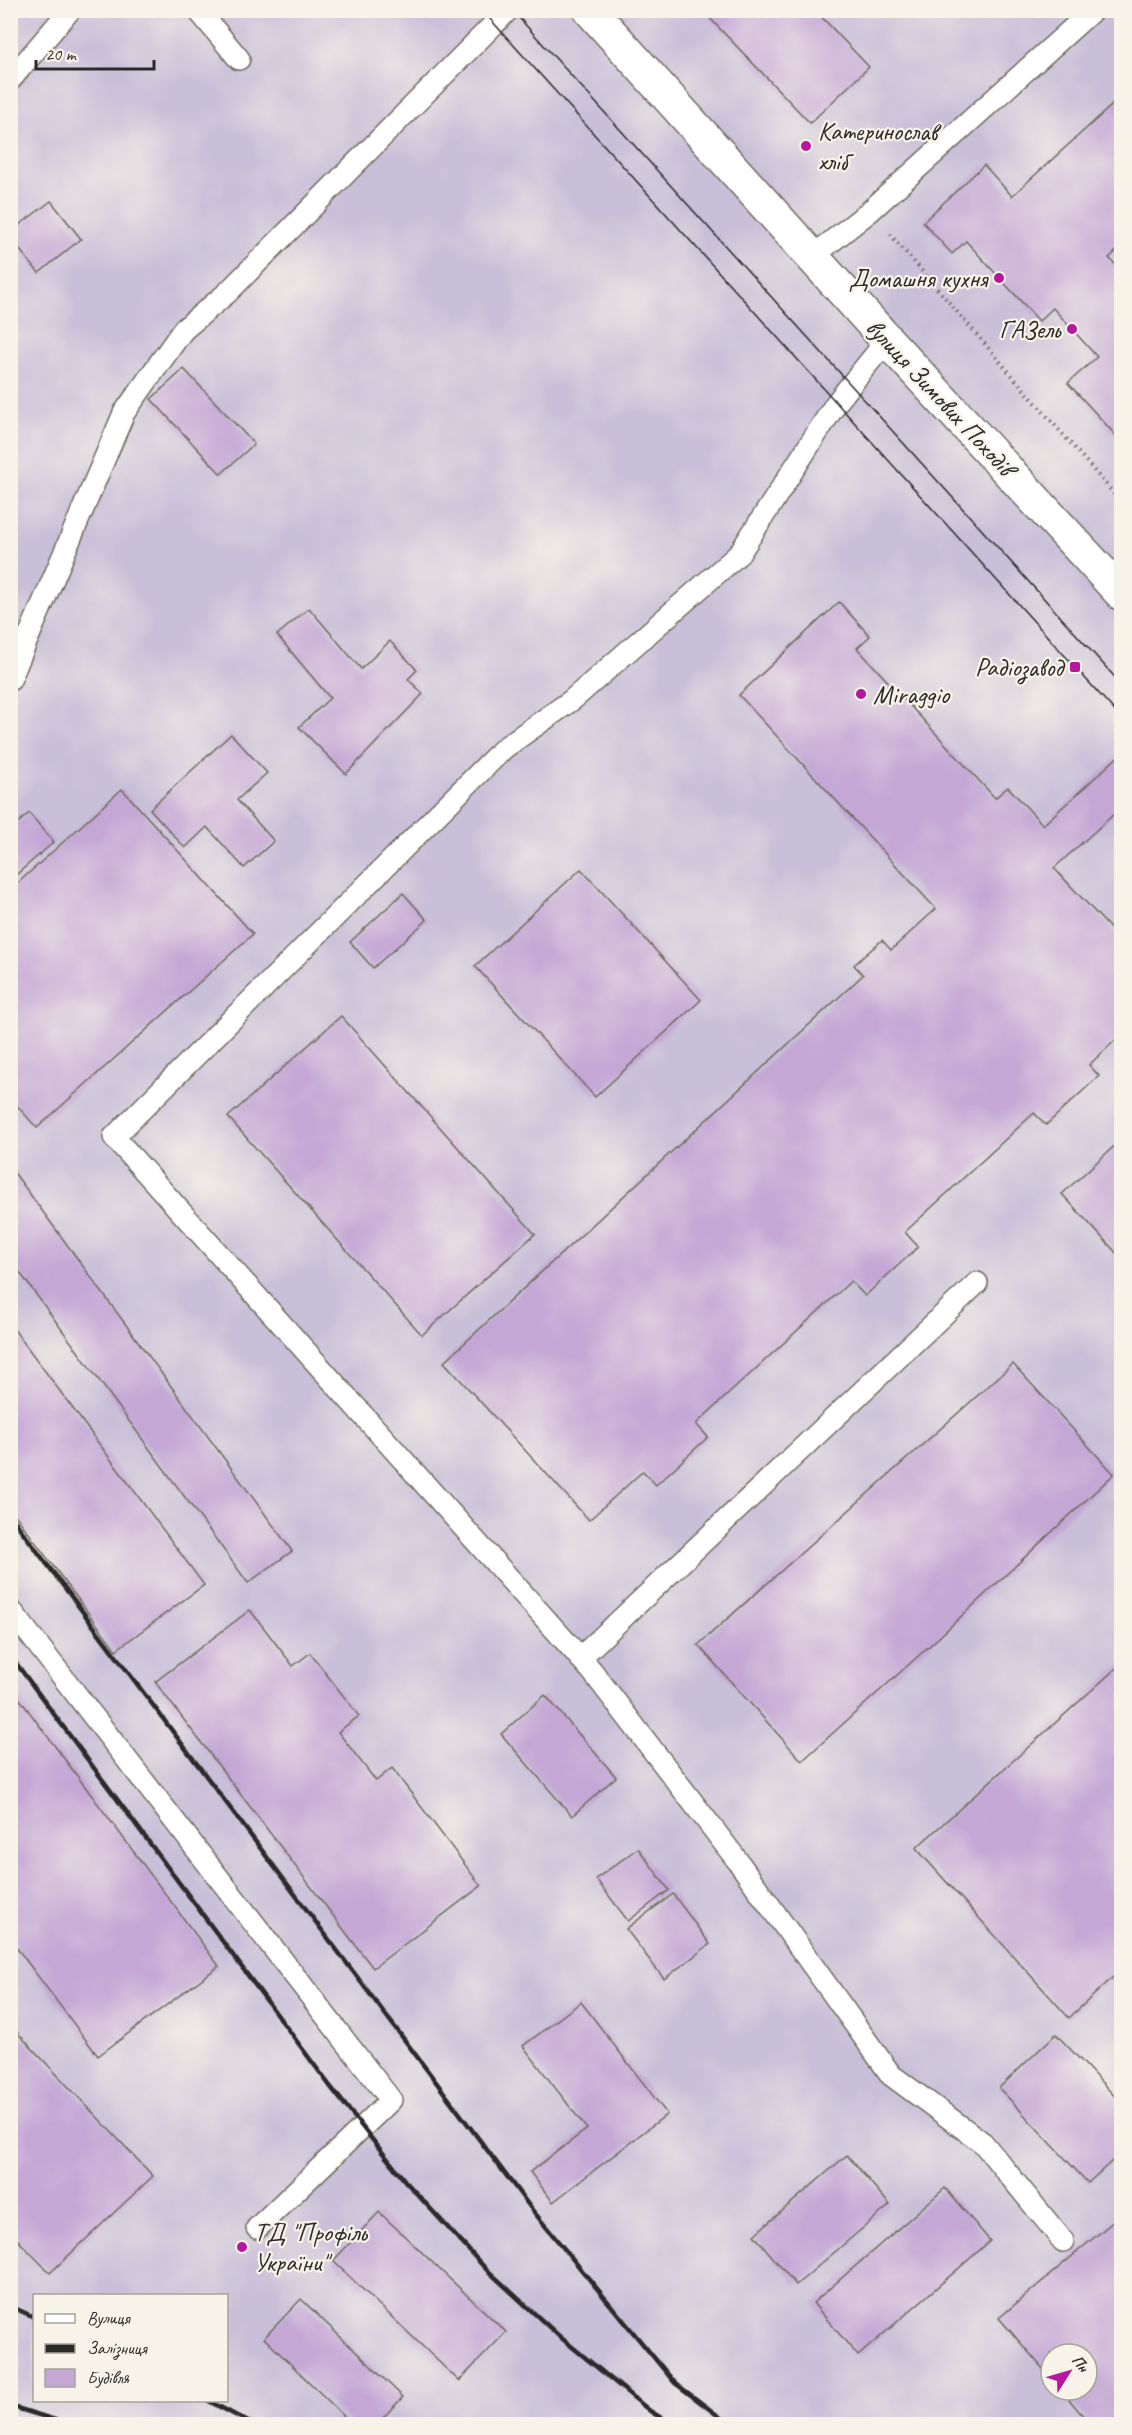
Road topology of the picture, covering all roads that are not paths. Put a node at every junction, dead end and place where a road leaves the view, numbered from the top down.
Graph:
1 (70, 10) edge
2 (198, 10) edge
3 (508, 10) edge
4 (590, 10) edge
5 (1093, 10) edge
6 (239, 59) dead end
7 (10, 80) edge
8 (812, 257) junction
9 (887, 340) junction
10 (1122, 594) edge
11 (10, 680) edge
12 (977, 1283) dead end
13 (10, 1609) edge
14 (580, 1658) junction
15 (257, 2228) dead end
16 (1063, 2241) dead end

1 - 7 lane
2 - 6 lane
3 - 11 lane
4 - 8 main road, вулиця Зимових Походів
5 - 8 lane
8 - 9 main road, вулиця Зимових Походів
9 - 10 main road, вулиця Зимових Походів
9 - 14 lane
12 - 14 lane
13 - 15 lane
14 - 16 lane

